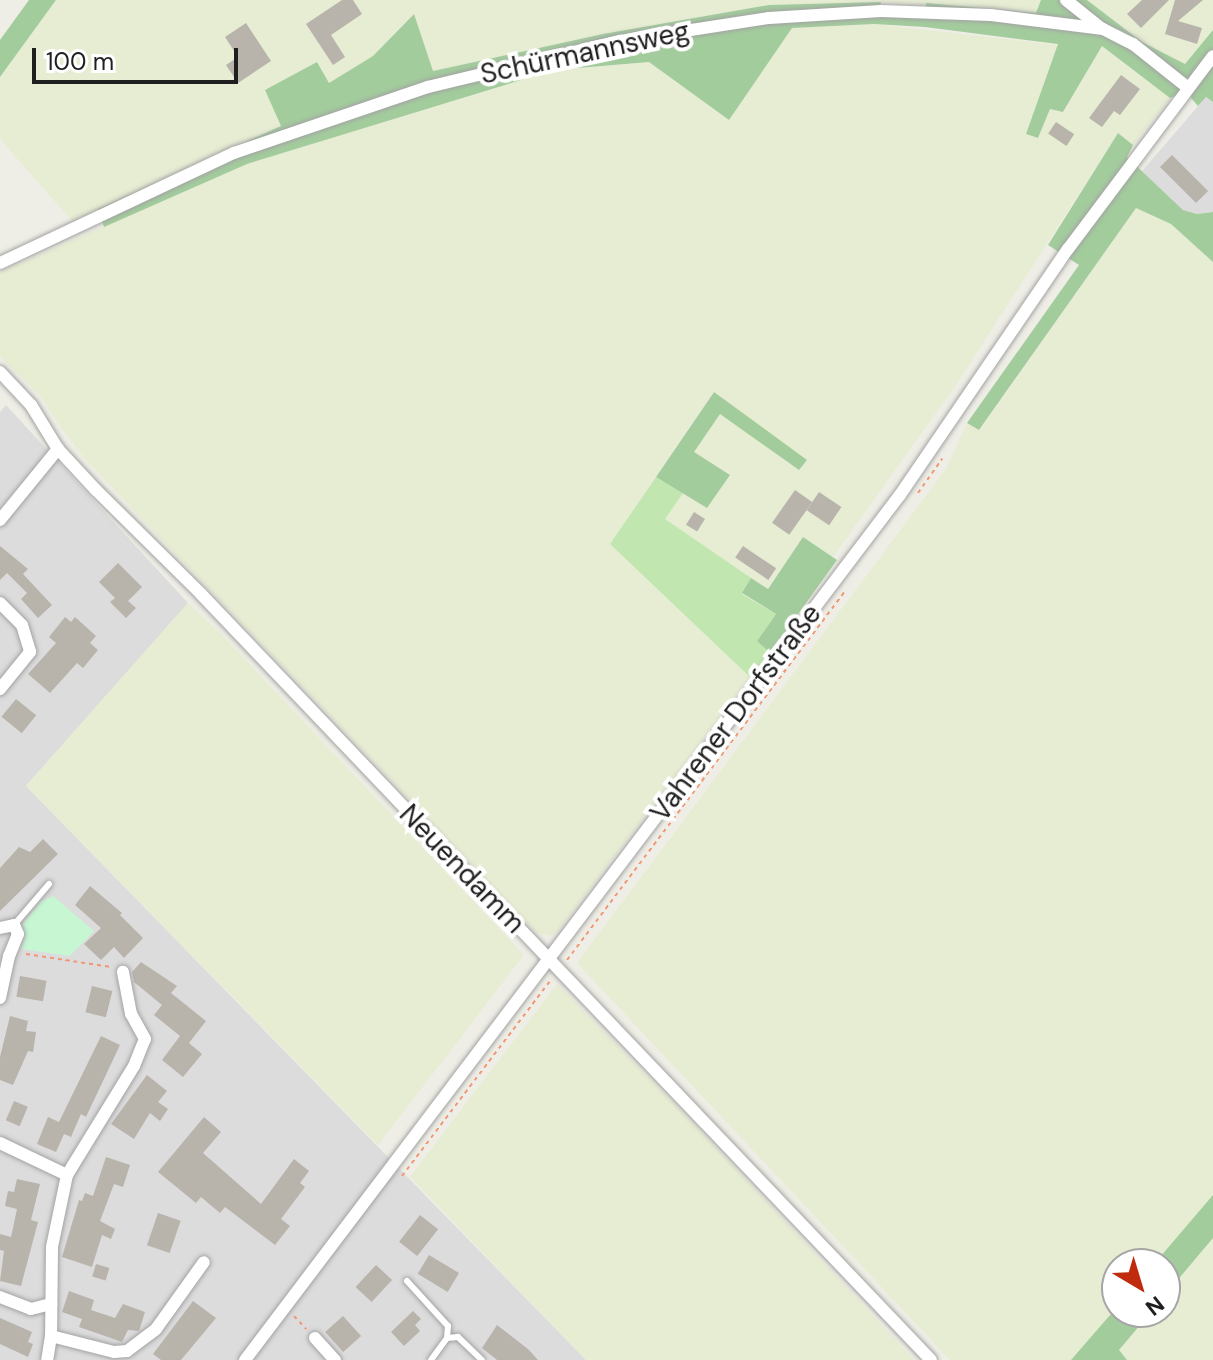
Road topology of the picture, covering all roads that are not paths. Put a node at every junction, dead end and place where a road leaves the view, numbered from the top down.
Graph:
1 (1066, 0) edge
2 (1103, 29) junction
3 (1213, 56) edge
4 (1187, 87) junction
5 (0, 263) edge
6 (0, 372) edge
7 (58, 449) junction
8 (0, 520) edge
9 (0, 603) edge
10 (0, 689) edge
11 (49, 884) dead end
12 (14, 925) junction
13 (0, 928) edge
14 (6, 954) edge
15 (554, 965) junction
16 (123, 972) road end
17 (0, 998) edge
18 (0, 1143) edge
19 (67, 1175) junction
20 (204, 1262) dead end
21 (407, 1281) dead end
22 (0, 1297) edge
23 (51, 1304) junction
24 (51, 1336) junction
25 (315, 1338) road end
26 (447, 1338) junction
27 (120, 1356) edge
28 (47, 1360) edge
29 (245, 1360) edge
30 (335, 1360) edge
31 (431, 1360) edge
32 (482, 1360) edge
33 (931, 1360) edge

1 - 2 street
2 - 4 street, Schürmannsweg
2 - 5 street, Schürmannsweg
3 - 4 street, Vahrener Dorfstraße
4 - 15 street, Vahrener Dorfstraße
6 - 7 street, Neuendamm
7 - 8 street
7 - 15 street, Neuendamm
9 - 10 street
11 - 12 lane
12 - 13 street
12 - 14 street
14 - 17 street
15 - 29 street, Vahrener Dorfstraße
15 - 33 street, Neuendamm
16 - 19 street
18 - 19 street
19 - 23 street
20 - 27 street
21 - 26 lane
22 - 23 street
23 - 24 street
24 - 27 street
24 - 28 street
25 - 30 street
26 - 31 lane
26 - 32 lane

